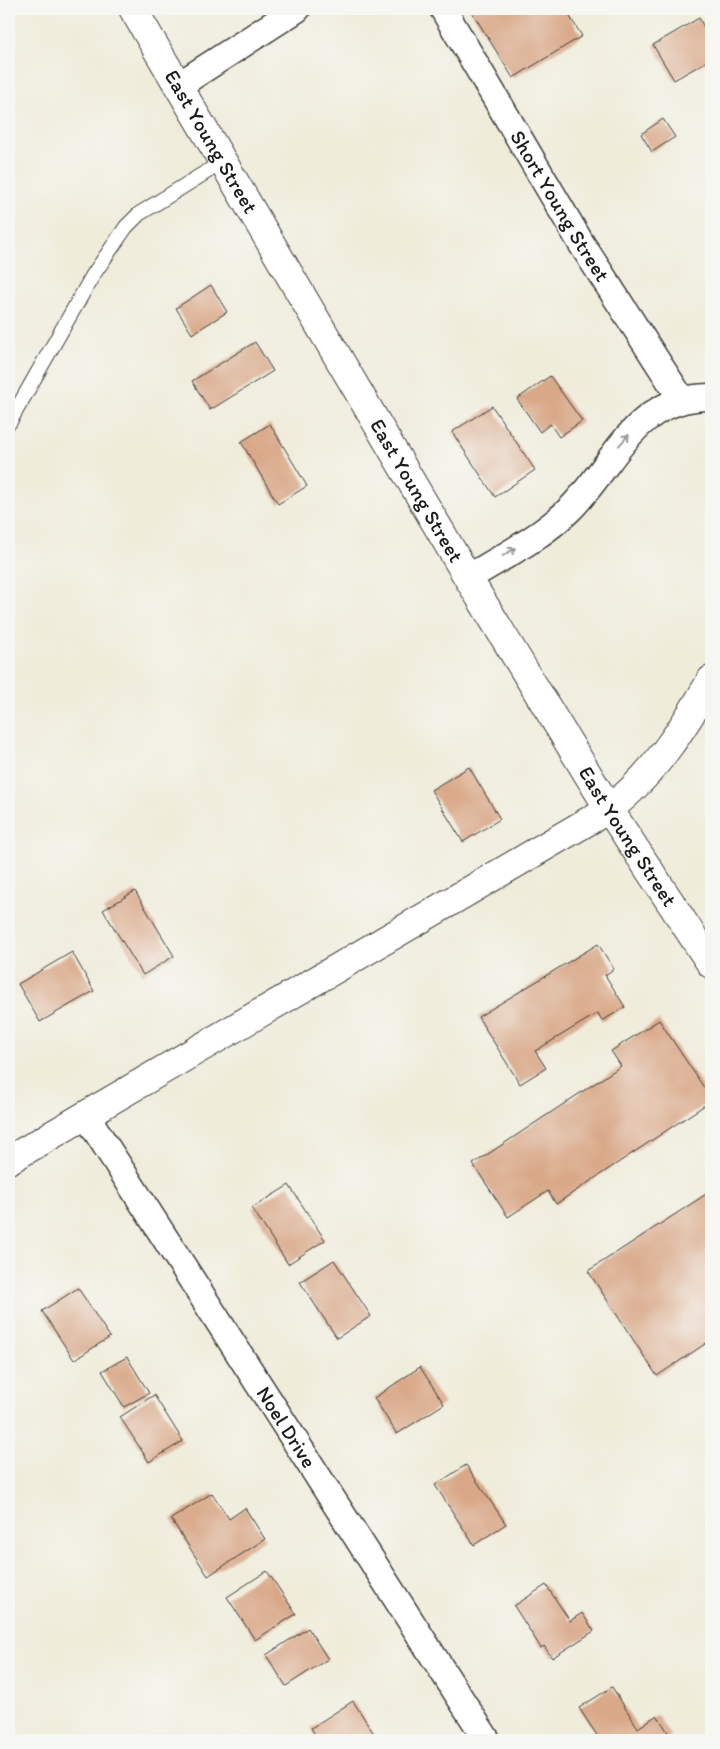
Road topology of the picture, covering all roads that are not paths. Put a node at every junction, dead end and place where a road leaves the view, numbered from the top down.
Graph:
1 (133, 9) edge
2 (297, 9) edge
3 (443, 9) edge
4 (179, 85) junction
5 (224, 161) junction
6 (711, 397) edge
7 (682, 400) junction
8 (9, 423) edge
9 (468, 578) junction
10 (711, 680) edge
11 (609, 808) junction
12 (711, 964) edge
13 (86, 1115) junction
14 (9, 1160) edge
15 (487, 1740) edge

1 - 4 street, East Young Street
2 - 4 street
3 - 7 street, Short Young Street
4 - 5 street, East Young Street
5 - 8 lane
5 - 9 street, East Young Street
6 - 7 street
9 -> 7 street
9 - 11 street, East Young Street
10 - 11 street
11 - 12 street, East Young Street
11 - 13 street
13 - 14 street
13 - 15 street, Noel Drive

